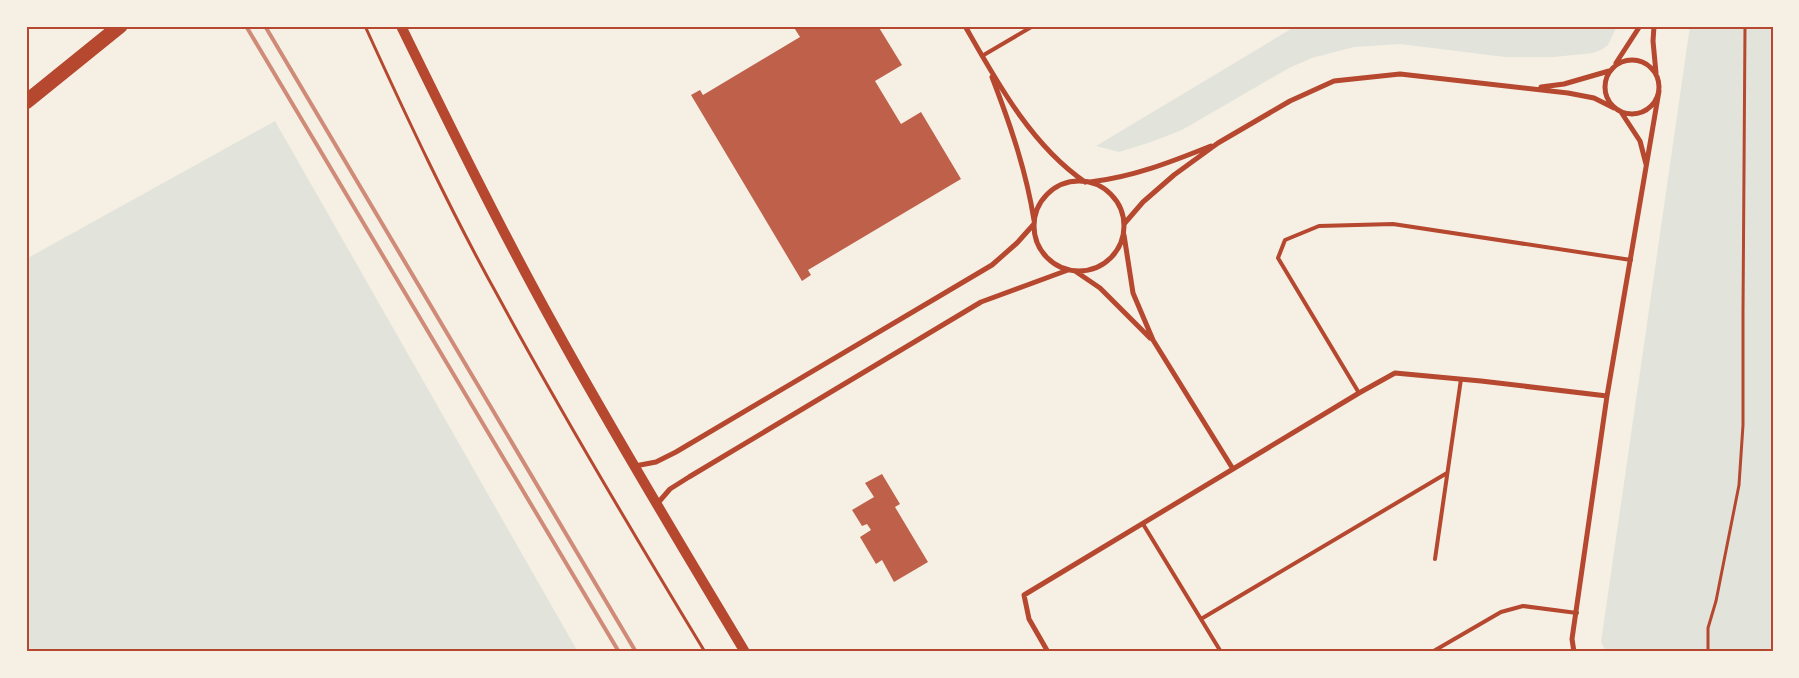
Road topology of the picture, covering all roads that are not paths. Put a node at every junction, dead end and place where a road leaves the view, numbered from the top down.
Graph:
1 (120, 26) edge
2 (401, 26) edge
3 (965, 26) edge
4 (1033, 26) edge
5 (1640, 26) edge
6 (1654, 26) edge
7 (982, 56) junction
8 (1615, 65) junction
9 (989, 69) junction
10 (1609, 71) junction
11 (1656, 73) junction
12 (1530, 89) junction
13 (1659, 91) junction
14 (26, 102) edge
15 (1614, 108) junction
16 (1621, 112) junction
17 (1218, 143) junction
18 (1647, 167) junction
19 (1087, 182) junction
20 (1034, 223) junction
21 (1124, 224) junction
22 (1124, 232) junction
23 (1631, 260) junction
24 (1068, 270) junction
25 (1075, 271) junction
26 (1152, 340) junction
27 (1461, 379) junction
28 (1359, 393) junction
29 (1607, 396) junction
30 (634, 466) junction
31 (1233, 468) junction
32 (1447, 473) junction
33 (657, 504) junction
34 (1143, 524) junction
35 (1436, 559) dead end
36 (1576, 613) junction
37 (1201, 619) junction
38 (1440, 647) junction
39 (745, 652) edge
40 (1048, 652) edge
41 (1221, 652) edge
42 (1432, 652) edge
43 (1442, 652) edge
44 (1574, 652) edge

1 - 14 highway
2 - 30 main road
3 - 7 street
4 - 7 lane
5 - 8 street
6 - 11 street
7 - 9 street
8 - 10 street
8 - 11 street
9 - 19 street
9 - 20 street
10 - 12 street
10 - 15 street
11 - 13 street
12 - 15 street
12 - 17 street
13 - 16 street
13 - 18 street
15 - 16 street
16 - 18 street
17 - 19 street
17 - 21 street
18 - 23 street
19 - 20 street
19 - 21 street
20 - 24 street
20 - 30 street
21 - 22 street
22 - 25 street
22 - 26 street
23 - 28 lane
23 - 29 street
24 - 25 street
24 - 33 street
25 - 26 street
26 - 31 street
27 - 28 street
27 - 29 street
27 - 32 lane
28 - 31 street
29 - 36 street
30 - 33 main road
31 - 34 street
32 - 35 lane
32 - 37 lane
33 - 39 main road
34 - 37 lane
34 - 40 street
36 - 38 lane
36 - 44 street
37 - 41 lane
38 - 42 lane
38 - 43 lane

